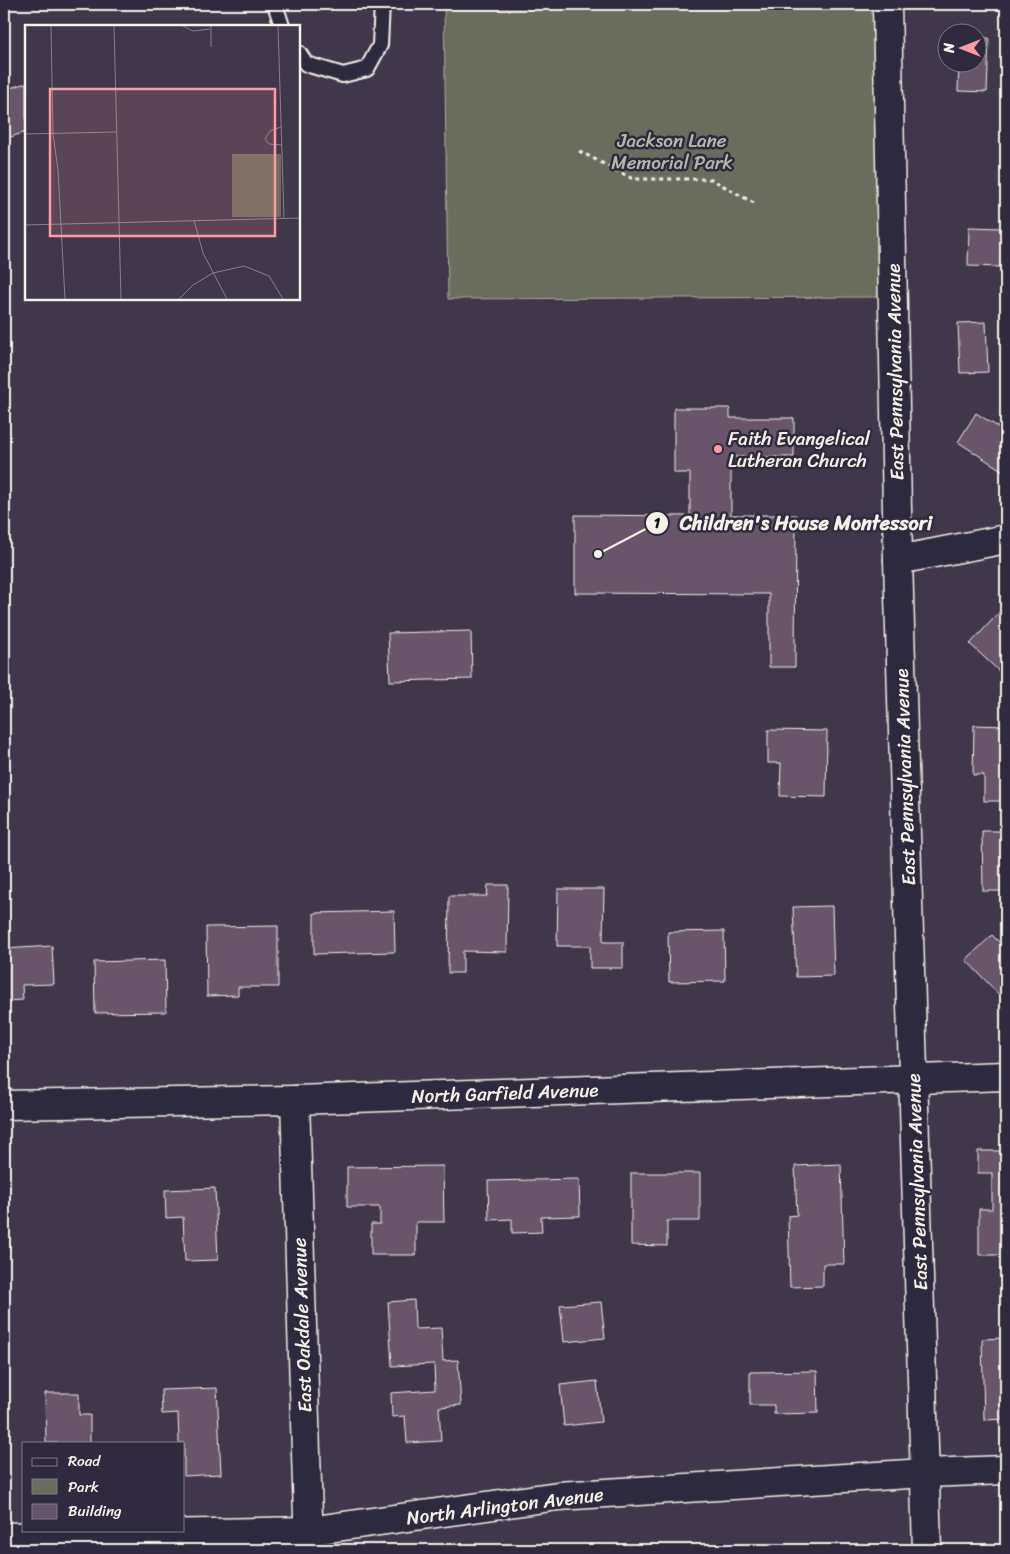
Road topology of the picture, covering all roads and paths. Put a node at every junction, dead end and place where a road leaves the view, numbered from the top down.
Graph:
1 (275, 4) edge
2 (382, 4) edge
3 (887, 4) edge
4 (282, 25) edge
5 (300, 55) edge
6 (579, 151) dead end
7 (754, 202) dead end
8 (1006, 539) edge
9 (898, 560) junction
10 (1006, 1076) edge
11 (914, 1079) junction
12 (295, 1100) junction
13 (4, 1105) edge
14 (1006, 1470) edge
15 (925, 1473) junction
16 (4, 1537) edge
17 (308, 1541) edge
18 (927, 1550) edge

1 - 4 lane
2 - 5 lane
3 - 9 street, East Pennsylvania Avenue
6 - 7 path
8 - 9 street
9 - 11 street, East Pennsylvania Avenue
10 - 11 street, North Garfield Avenue
11 - 12 street, North Garfield Avenue
11 - 15 street, East Pennsylvania Avenue
12 - 13 street, North Garfield Avenue
12 - 17 street, East Oakdale Avenue
14 - 15 street, North Arlington Avenue
15 - 17 street, North Arlington Avenue
15 - 18 street, East Pennsylvania Avenue
16 - 17 street, North Arlington Avenue

